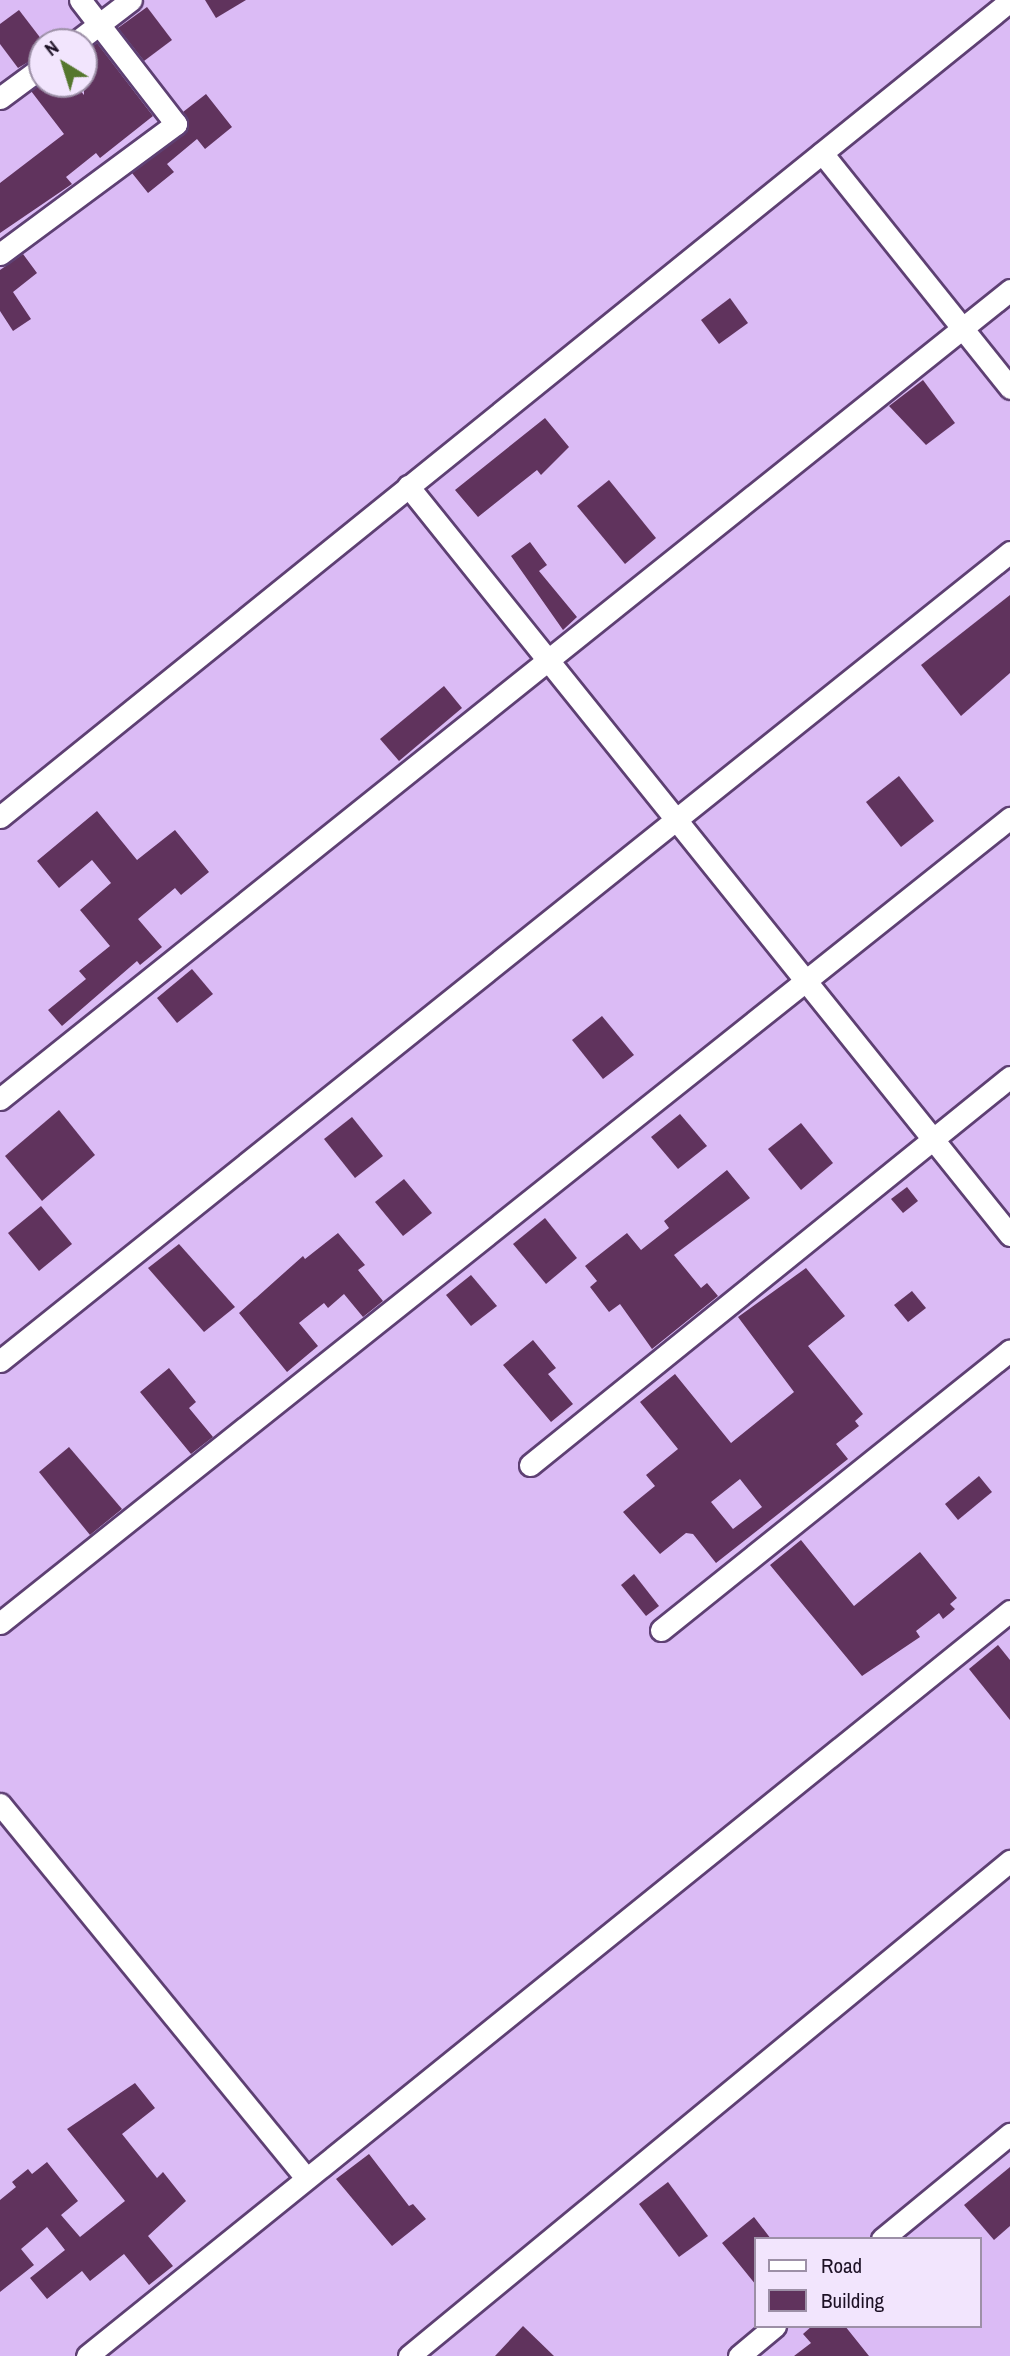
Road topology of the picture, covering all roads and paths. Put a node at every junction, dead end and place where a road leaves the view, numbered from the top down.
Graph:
1 (80, 0) edge
2 (131, 0) edge
3 (1010, 1) edge
4 (99, 25) junction
5 (95, 28) edge
6 (28, 77) edge
7 (0, 98) edge
8 (822, 153) junction
9 (0, 254) edge
10 (1010, 289) edge
11 (962, 328) junction
12 (1010, 388) edge
13 (408, 486) junction
14 (1010, 552) edge
15 (547, 659) junction
16 (0, 817) edge
17 (1010, 818) edge
18 (677, 821) junction
19 (806, 982) junction
20 (1010, 1077) edge
21 (0, 1099) edge
22 (933, 1139) junction
23 (1010, 1235) edge
24 (1010, 1350) edge
25 (0, 1362) edge
26 (530, 1465) dead end
27 (1010, 1611) edge
28 (0, 1623) edge
29 (661, 1630) dead end
30 (0, 1804) edge
31 (1010, 1861) edge
32 (1010, 2134) edge
33 (305, 2176) junction
34 (884, 2237) edge
35 (773, 2328) edge
36 (87, 2356) edge
37 (409, 2356) edge
38 (739, 2356) edge

1 - 4 street
2 - 4 street
3 - 8 street
4 - 5 street
4 - 9 street
6 - 7 street
8 - 11 street
8 - 13 street
10 - 11 street
11 - 12 street
11 - 15 street
13 - 15 street
13 - 16 street
14 - 18 street
15 - 18 street
15 - 21 street
17 - 19 street
18 - 19 street
18 - 25 street
19 - 22 street
19 - 28 street
20 - 22 street
22 - 23 street
22 - 26 street
24 - 29 street
27 - 33 street
30 - 33 street
31 - 37 street
32 - 34 street
33 - 36 street
35 - 38 street

